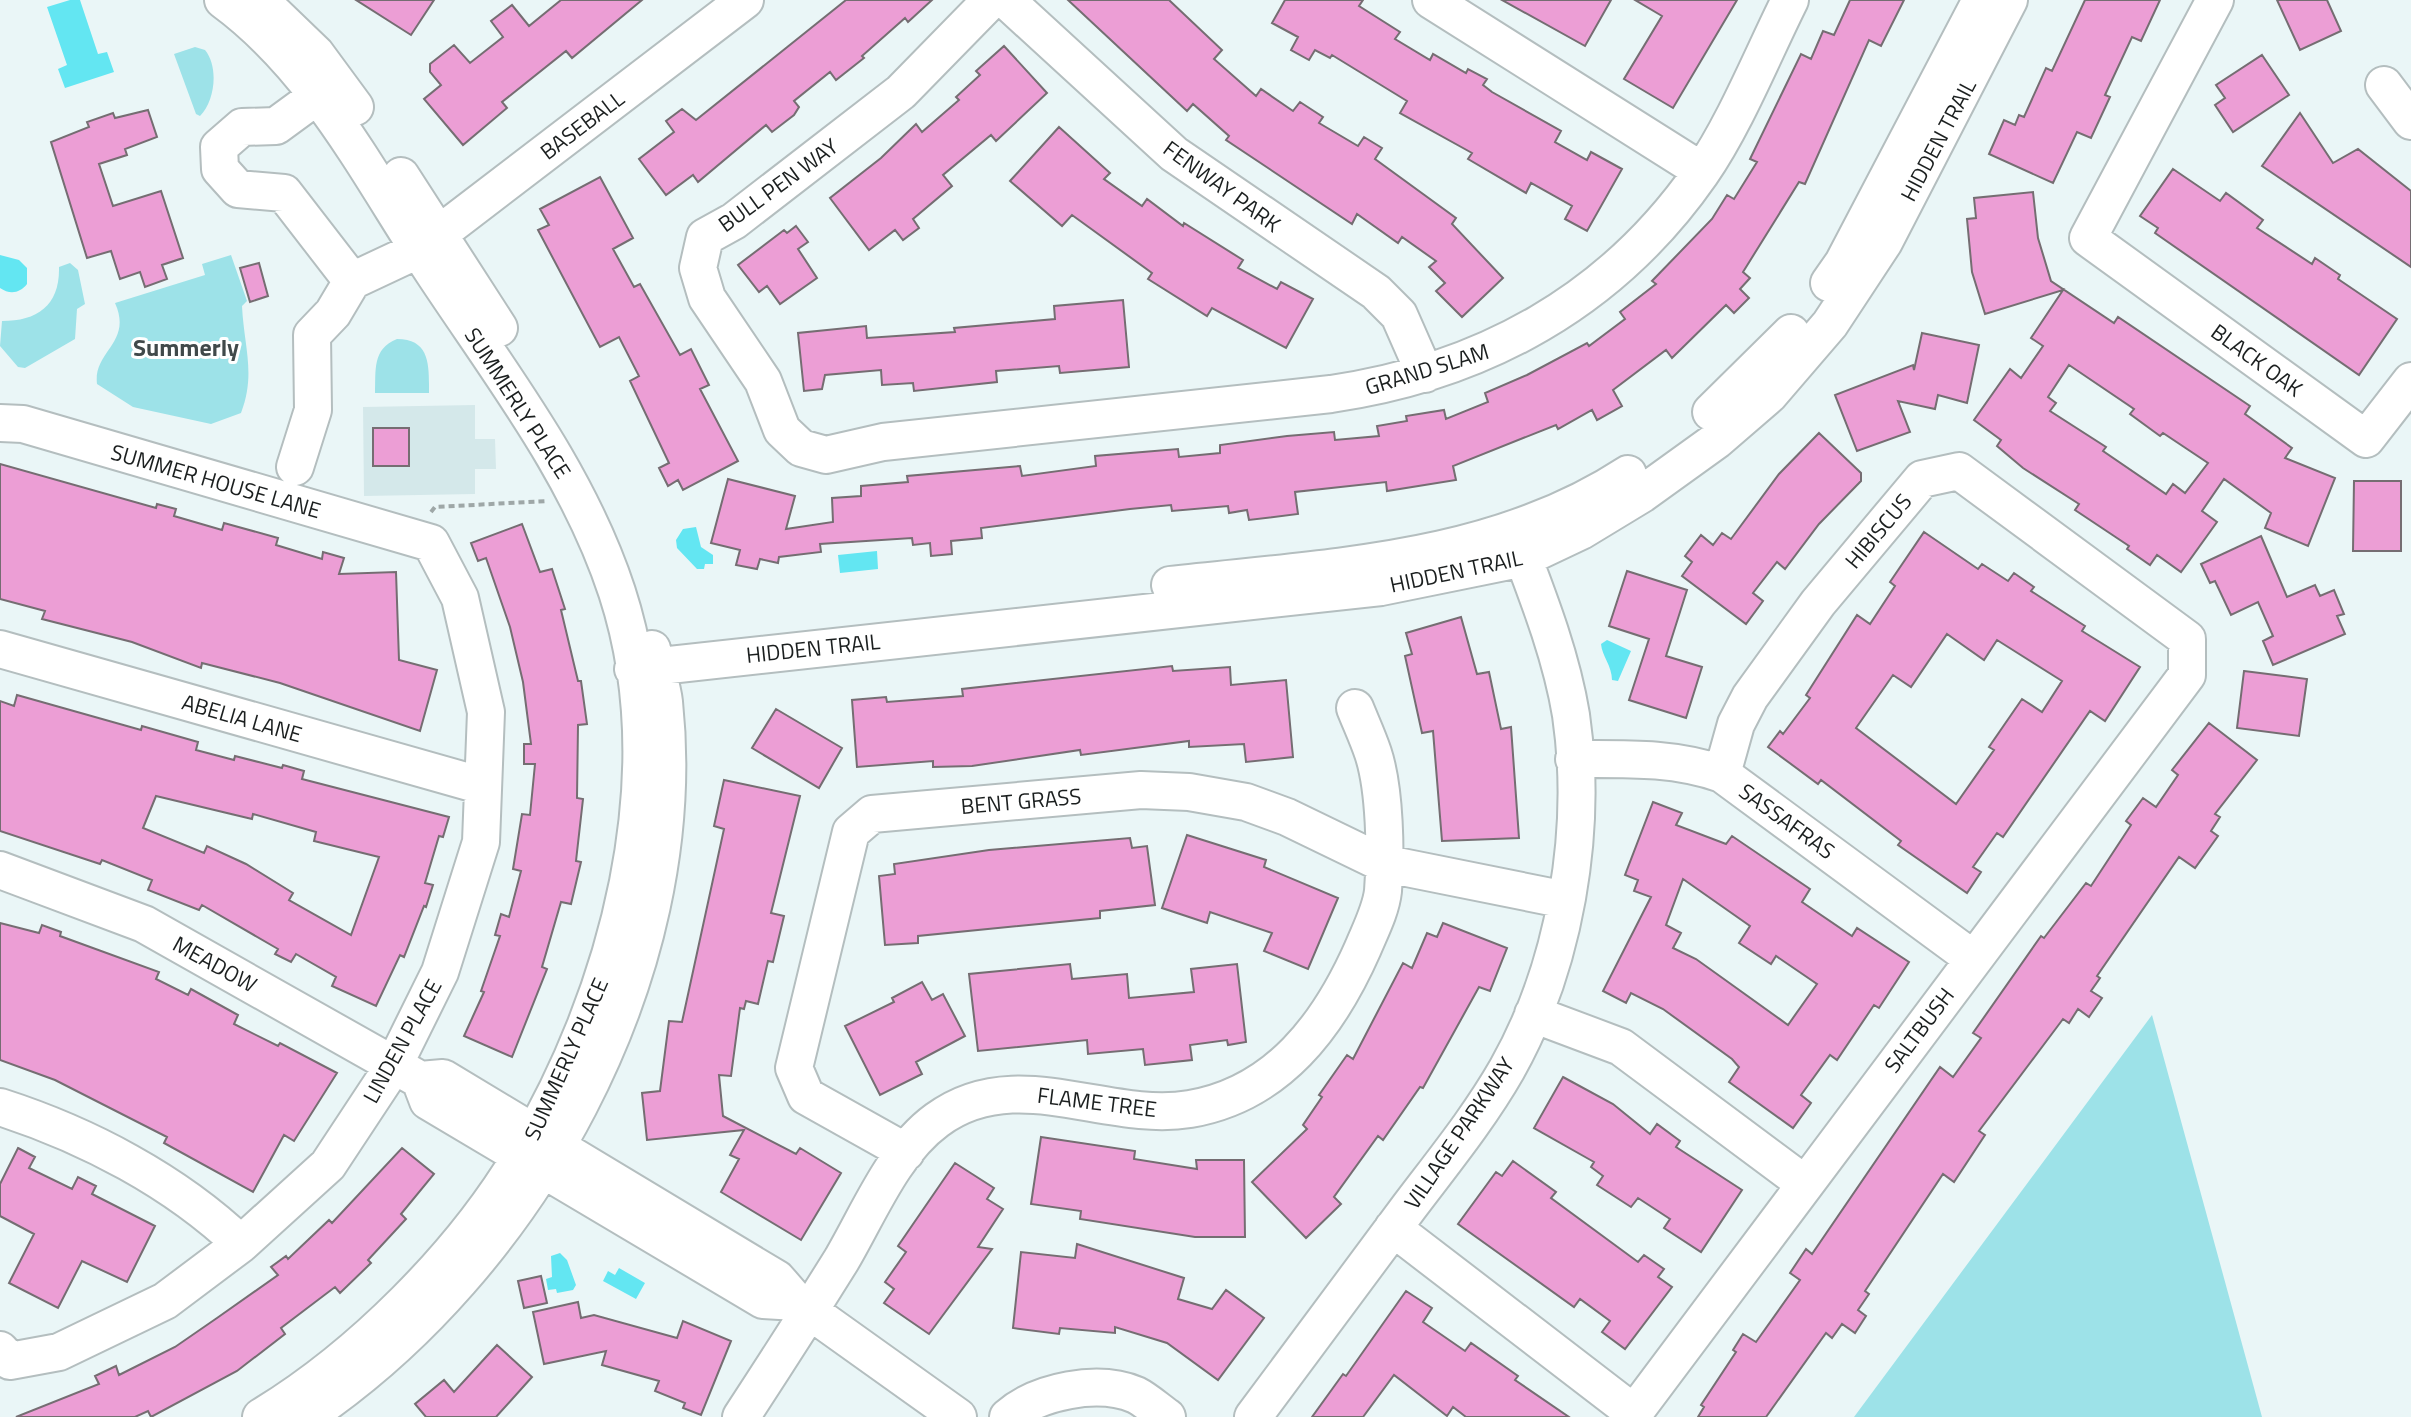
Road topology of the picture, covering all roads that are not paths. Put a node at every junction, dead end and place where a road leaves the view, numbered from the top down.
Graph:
1 (223, 0) edge
2 (260, 0) edge
3 (991, 0) edge
4 (1006, 0) edge
5 (1431, 0) edge
6 (1790, 0) edge
7 (1981, 0) edge
8 (2009, 0) edge
9 (2215, 0) edge
10 (741, 1) edge
11 (2384, 85) dead end
12 (317, 96) junction
13 (2411, 121) edge
14 (1702, 171) junction
15 (429, 242) junction
16 (352, 281) junction
17 (1425, 374) junction
18 (2411, 381) edge
19 (0, 423) edge
20 (801, 448) joint
21 (295, 467) dead end
22 (421, 539) joint
23 (1518, 544) junction
24 (2187, 639) joint
25 (0, 649) edge
26 (641, 655) junction
27 (1355, 708) dead end
28 (1574, 759) junction
29 (1722, 774) junction
30 (483, 786) junction
31 (1382, 863) junction
32 (0, 870) edge
33 (1566, 900) junction
34 (1972, 958) junction
35 (1533, 1014) junction
36 (407, 1073) junction
37 (0, 1107) edge
38 (539, 1151) junction
39 (906, 1152) junction
40 (1805, 1184) junction
41 (1393, 1228) junction
42 (241, 1244) junction
43 (803, 1307) junction
44 (5, 1356) edge
45 (1633, 1415) edge
46 (261, 1417) edge
47 (306, 1417) edge
48 (741, 1417) edge
49 (958, 1417) edge
50 (1008, 1417) edge
51 (1167, 1417) edge
52 (1253, 1417) edge

1 - 12 street, SUMMERLY PLACE
2 - 15 street, SUMMERLY PLACE
3 - 20 street, BULL PEN WAY
4 - 17 street, FENWAY PARK
5 - 14 street
6 - 14 street, GRAND SLAM
7 - 23 street, HIDDEN TRAIL
8 - 23 street, HIDDEN TRAIL
9 - 18 street, BLACK OAK
10 - 15 street, BASEBALL
11 - 13 street
12 - 15 street, SUMMERLY PLACE
12 - 16 street
14 - 17 street, GRAND SLAM
15 - 16 street, BASEBALL
15 - 26 street, SUMMERLY PLACE
15 - 26 street, SUMMERLY PLACE
16 - 21 street
17 - 20 street, GRAND SLAM
19 - 22 street, SUMMER HOUSE LANE
22 - 30 street, LINDEN PLACE
23 - 26 street, HIDDEN TRAIL
23 - 28 street, VILLAGE PARKWAY
24 - 29 street, HIBISCUS
24 - 34 street, SALTBUSH
25 - 30 street, ABELIA LANE
26 - 38 street, SUMMERLY PLACE
27 - 31 street, FLAME TREE
28 - 29 street, SASSAFRAS
28 - 33 street, VILLAGE PARKWAY
29 - 34 street, SASSAFRAS
30 - 36 street, LINDEN PLACE
31 - 33 street, BENT GRASS
31 - 39 street, FLAME TREE
31 - 39 street, BENT GRASS
32 - 36 street, MEADOW
33 - 35 street, VILLAGE PARKWAY
34 - 40 street, SALTBUSH
35 - 40 street
35 - 41 street, VILLAGE PARKWAY
36 - 38 street, MEADOW
36 - 42 street, LINDEN PLACE
37 - 42 street
38 - 43 street, MEADOW
38 - 46 street, SUMMERLY PLACE
38 - 47 street, SUMMERLY PLACE
39 - 43 street, FLAME TREE
40 - 45 street, SALTBUSH
41 - 45 street
41 - 52 street, VILLAGE PARKWAY
42 - 44 street, LINDEN PLACE
43 - 48 street, FLAME TREE
43 - 49 street, MEADOW
50 - 51 street

